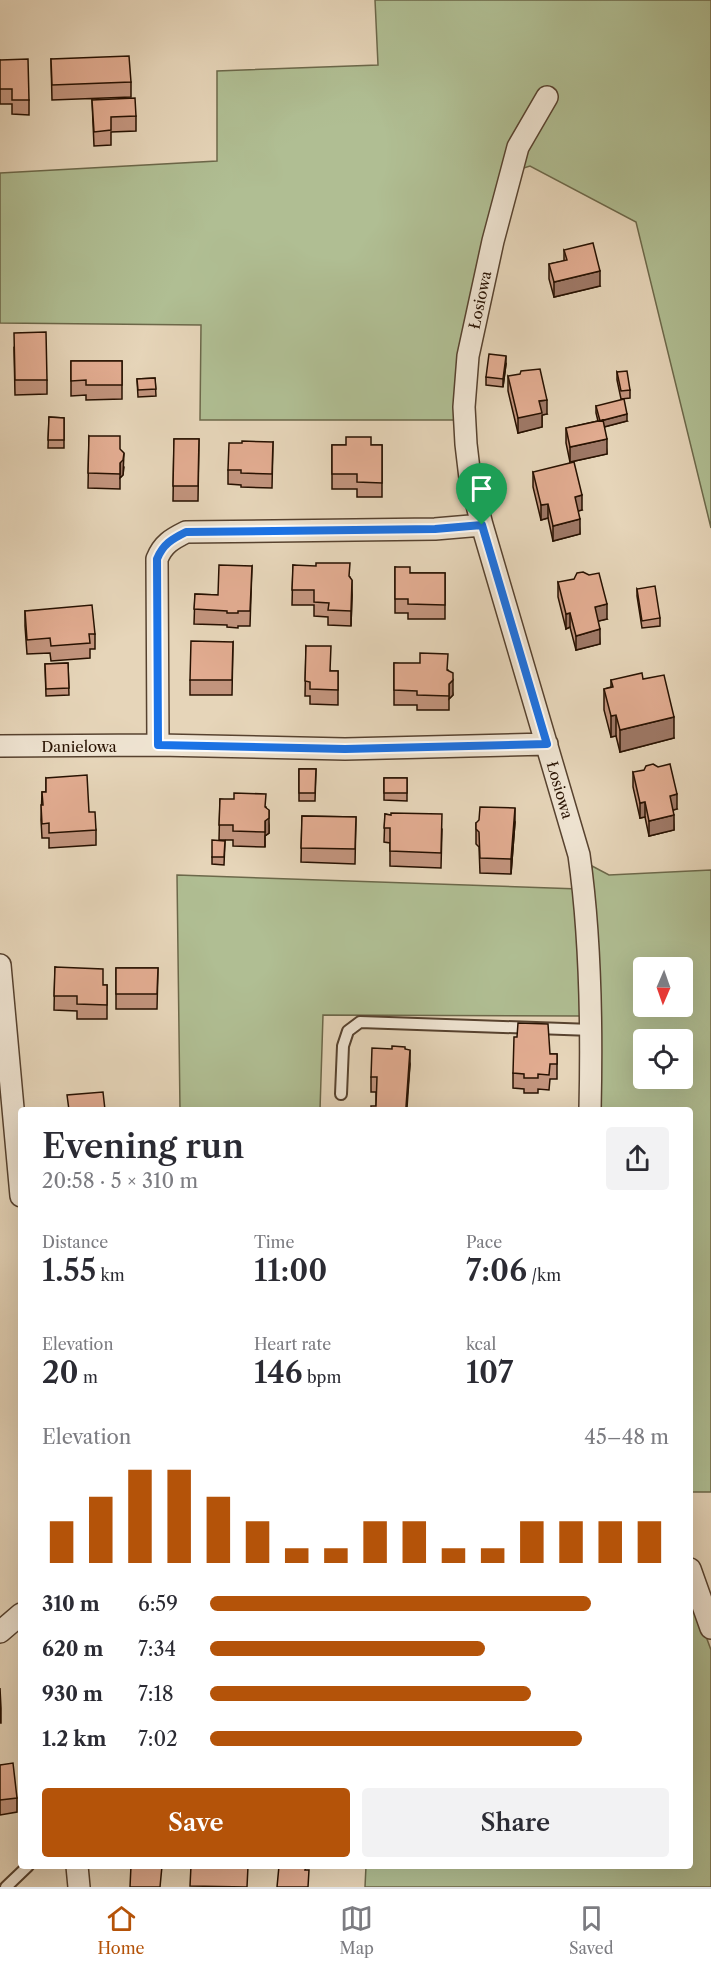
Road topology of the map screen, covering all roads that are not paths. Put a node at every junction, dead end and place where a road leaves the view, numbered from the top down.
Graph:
1 (547, 97) dead end
2 (482, 525) junction
3 (547, 744) junction
4 (158, 745) junction
5 (0, 746) edge
6 (0, 965) edge
7 (592, 1030) junction
8 (341, 1094) dead end
9 (7, 1096) edge
10 (590, 1107) edge
11 (18, 1175) edge
12 (693, 1577) edge
13 (18, 1617) edge
14 (711, 1628) edge
15 (0, 1632) edge
16 (25, 1869) edge
17 (77, 1869) edge
18 (6, 1887) edge
19 (79, 1887) edge

1 - 2 street, Łosiowa
2 - 3 street, Łosiowa
2 - 4 street
3 - 4 street, Danielowa
3 - 7 street, Łosiowa
4 - 5 street, Danielowa
6 - 9 street
7 - 8 lane
7 - 10 street, Łosiowa
9 - 11 street
12 - 14 street
13 - 15 street
16 - 18 lane
17 - 19 street

